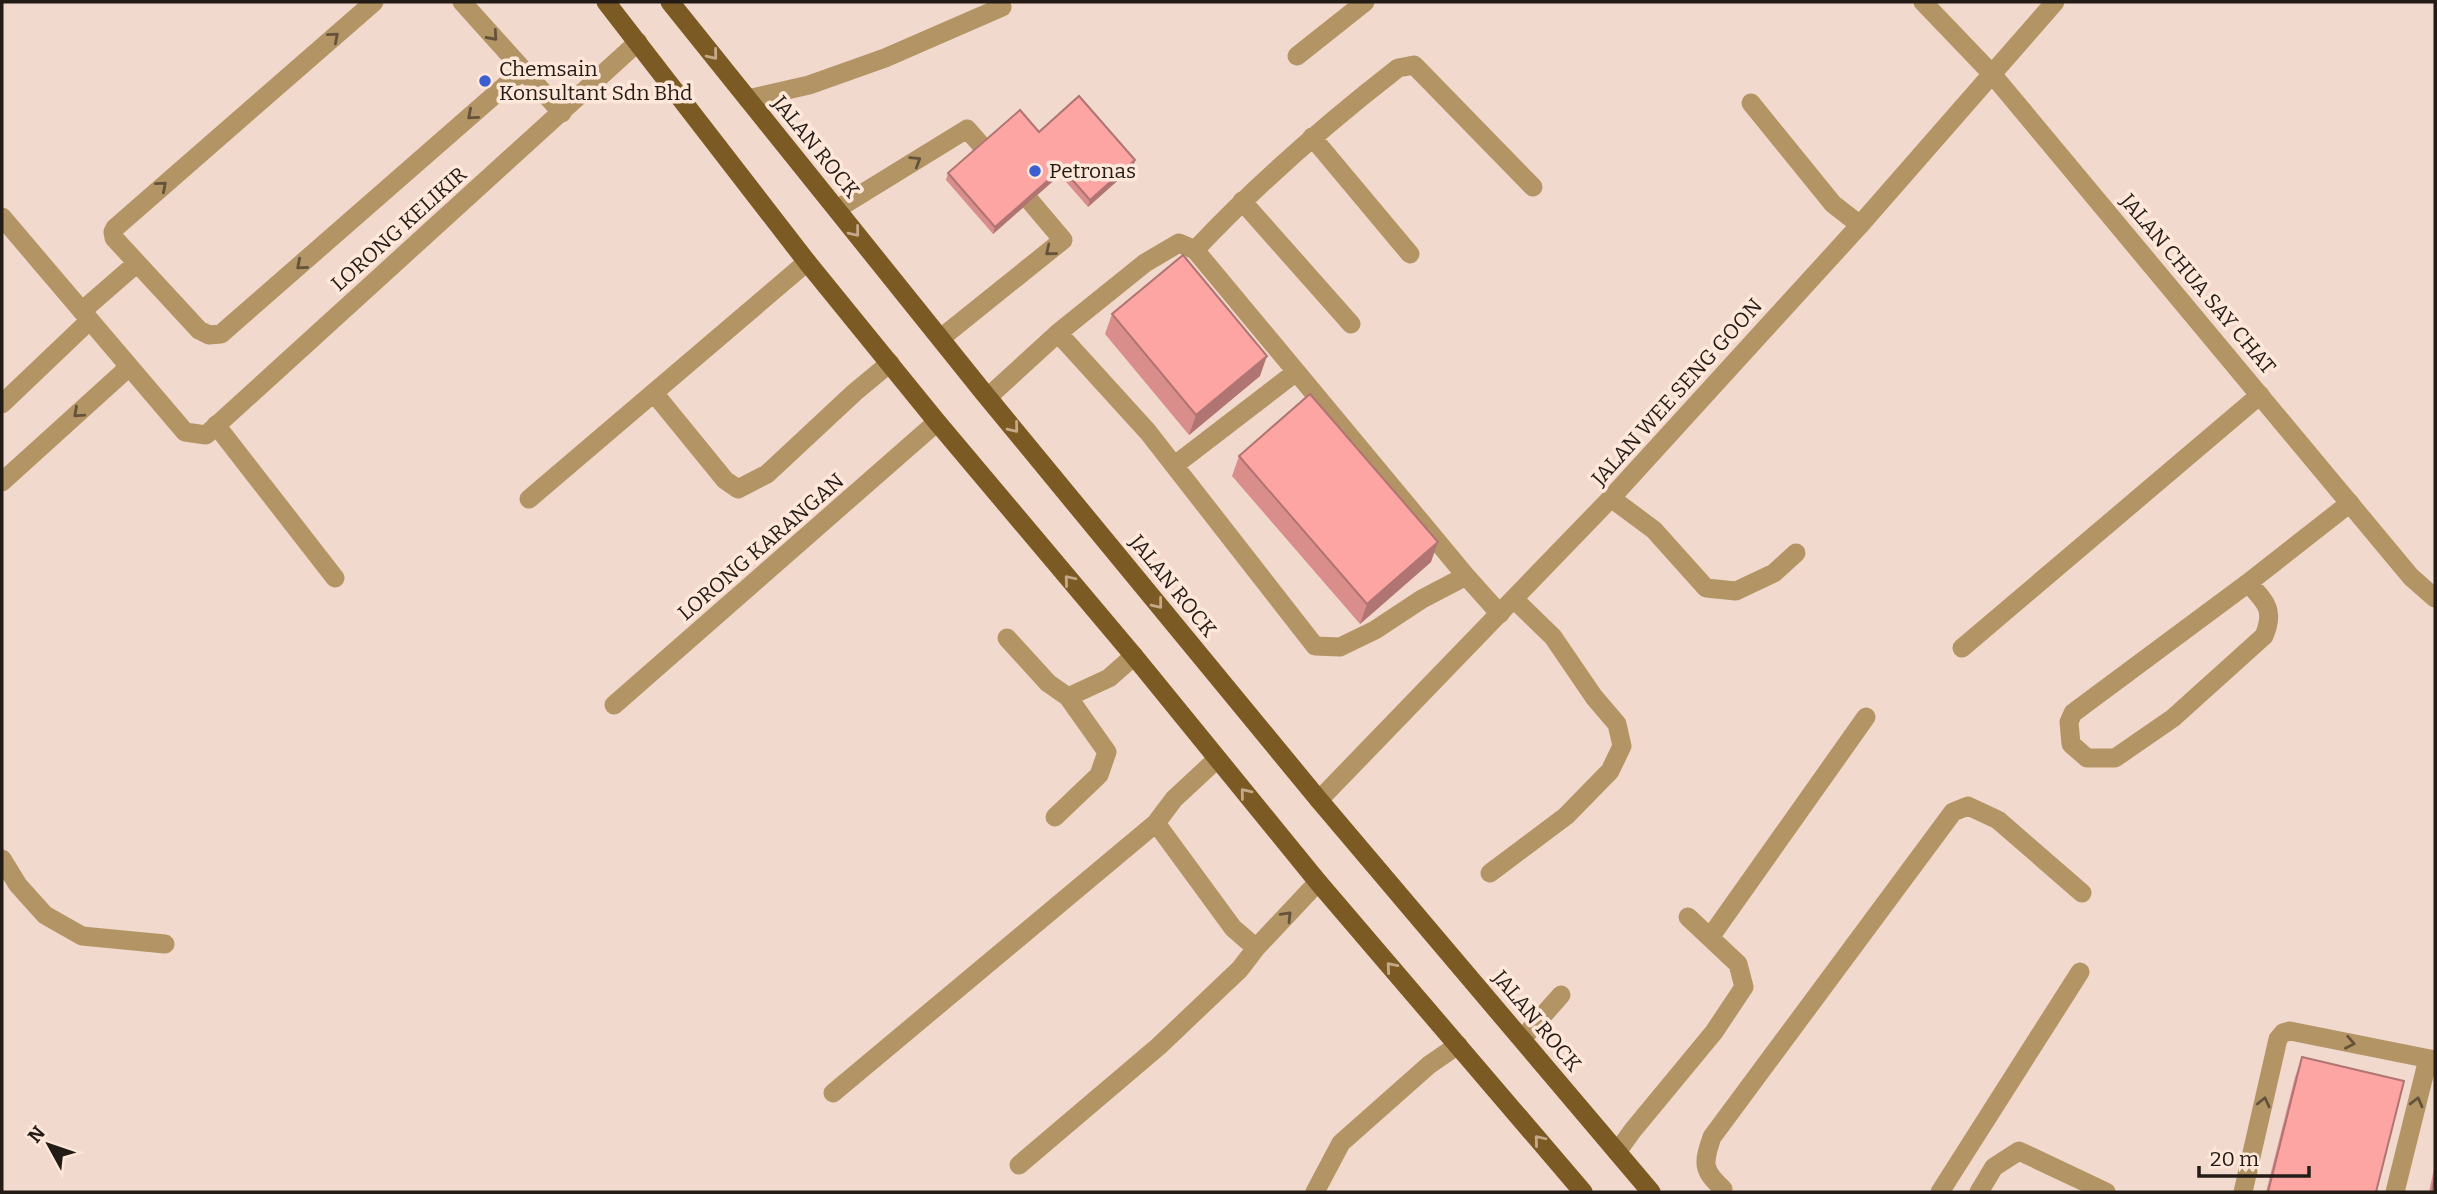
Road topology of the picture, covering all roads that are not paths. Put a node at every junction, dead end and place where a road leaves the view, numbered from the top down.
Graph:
1 (374, 2) edge
2 (462, 2) edge
3 (606, 2) edge
4 (670, 2) edge
5 (1365, 2) edge
6 (1923, 2) edge
7 (2055, 2) edge
8 (1002, 7) dead end
9 (638, 43) junction
10 (1297, 56) dead end
11 (523, 70) junction
12 (1993, 74) junction
13 (748, 99) junction
14 (1751, 103) dead end
15 (562, 113) junction
16 (1312, 137) junction
17 (982, 146) edge
18 (1533, 187) dead end
19 (1030, 201) edge
20 (1242, 201) junction
21 (837, 209) junction
22 (2, 217) edge
23 (1860, 225) junction
24 (1195, 250) junction
25 (1410, 254) dead end
26 (807, 262) junction
27 (137, 263) junction
28 (86, 316) junction
29 (1351, 324) dead end
30 (1058, 333) junction
31 (941, 338) junction
32 (890, 363) junction
33 (129, 367) junction
34 (1296, 372) junction
35 (654, 393) junction
36 (2260, 395) junction
37 (988, 397) junction
38 (2, 404) edge
39 (937, 422) junction
40 (216, 425) junction
41 (1175, 465) junction
42 (2, 482) edge
43 (1611, 498) junction
44 (529, 499) dead end
45 (2350, 503) junction
46 (1796, 553) dead end
47 (1466, 576) junction
48 (335, 578) dead end
49 (2248, 583) junction
50 (1514, 598) junction
51 (2435, 598) edge
52 (1500, 614) junction
53 (1007, 638) dead end
54 (1962, 648) dead end
55 (1133, 656) junction
56 (1068, 698) junction
57 (614, 705) dead end
58 (1866, 717) dead end
59 (1217, 759) junction
60 (1319, 800) junction
61 (1055, 817) dead end
62 (1156, 823) junction
63 (2, 859) edge
64 (1490, 873) dead end
65 (1318, 882) junction
66 (2082, 893) dead end
67 (1688, 917) dead end
68 (1711, 936) junction
69 (165, 944) dead end
70 (1256, 948) junction
71 (2080, 972) dead end
72 (1561, 995) dead end
73 (1522, 1039) junction
74 (1458, 1045) junction
75 (2432, 1059) edge
76 (833, 1093) dead end
77 (1617, 1152) junction
78 (1018, 1165) dead end
79 (1724, 1191) edge
80 (1315, 1192) edge
81 (1583, 1192) edge
82 (1651, 1192) edge
83 (1940, 1192) edge
84 (1979, 1192) edge
85 (2106, 1192) edge
86 (2243, 1192) edge
87 (2395, 1192) edge

27 -> 1 street
2 -> 11 street
3 - 9 main road
4 -> 13 main road, JALAN ROCK
5 - 10 street
6 - 12 street, JALAN CHUA SAY CHAT
7 - 12 street, JALAN WEE SENG GOON
8 - 13 street
9 - 15 street, LORONG KELIKIR
9 - 26 main road
11 - 15 street
11 -> 27 street
12 - 23 street, JALAN WEE SENG GOON
12 - 36 street, JALAN CHUA SAY CHAT
13 - 21 main road, JALAN ROCK
14 - 23 street
15 - 40 street, LORONG KELIKIR
16 - 18 street
16 - 20 street
16 - 25 street
21 -> 17 street
19 -> 31 street
20 - 24 street
20 - 29 street
21 -> 31 main road, JALAN ROCK
22 - 28 street
23 - 43 street, JALAN WEE SENG GOON
24 - 30 street
24 - 34 street
26 - 32 main road
26 - 35 street
27 - 28 street
28 - 33 street
28 - 38 street
30 - 37 street
30 - 41 street
31 - 37 main road, JALAN ROCK
32 - 35 street
32 - 39 main road
33 - 40 street, LORONG KELIKIR
33 -> 42 street
34 - 41 street
34 - 47 street
35 - 44 street
36 - 45 street, JALAN CHUA SAY CHAT
36 - 54 street
37 -> 60 main road, JALAN ROCK
55 -> 39 main road
39 - 57 street, LORONG KARANGAN
40 - 48 street
41 - 47 street
43 - 46 street
43 - 50 street, JALAN WEE SENG GOON
45 - 49 street
45 - 51 street, JALAN CHUA SAY CHAT
47 - 52 street
49 - 49 street
50 - 52 street, JALAN WEE SENG GOON
50 - 64 street
52 - 60 street, JALAN WEE SENG GOON
53 - 56 street
55 - 56 street
55 - 59 main road
56 - 61 street
58 - 68 street
59 - 62 street
65 -> 59 main road
60 - 73 main road, JALAN ROCK
62 - 70 street
62 - 76 street
63 - 69 street
70 -> 65 street
74 -> 65 main road
66 - 79 street
67 - 68 street
68 - 77 street
70 - 78 street
71 - 83 street
72 - 73 street
73 - 77 main road, JALAN ROCK
74 - 80 street
81 -> 74 main road
86 -> 75 street
87 -> 75 street
77 - 82 main road, JALAN ROCK
84 - 85 street

